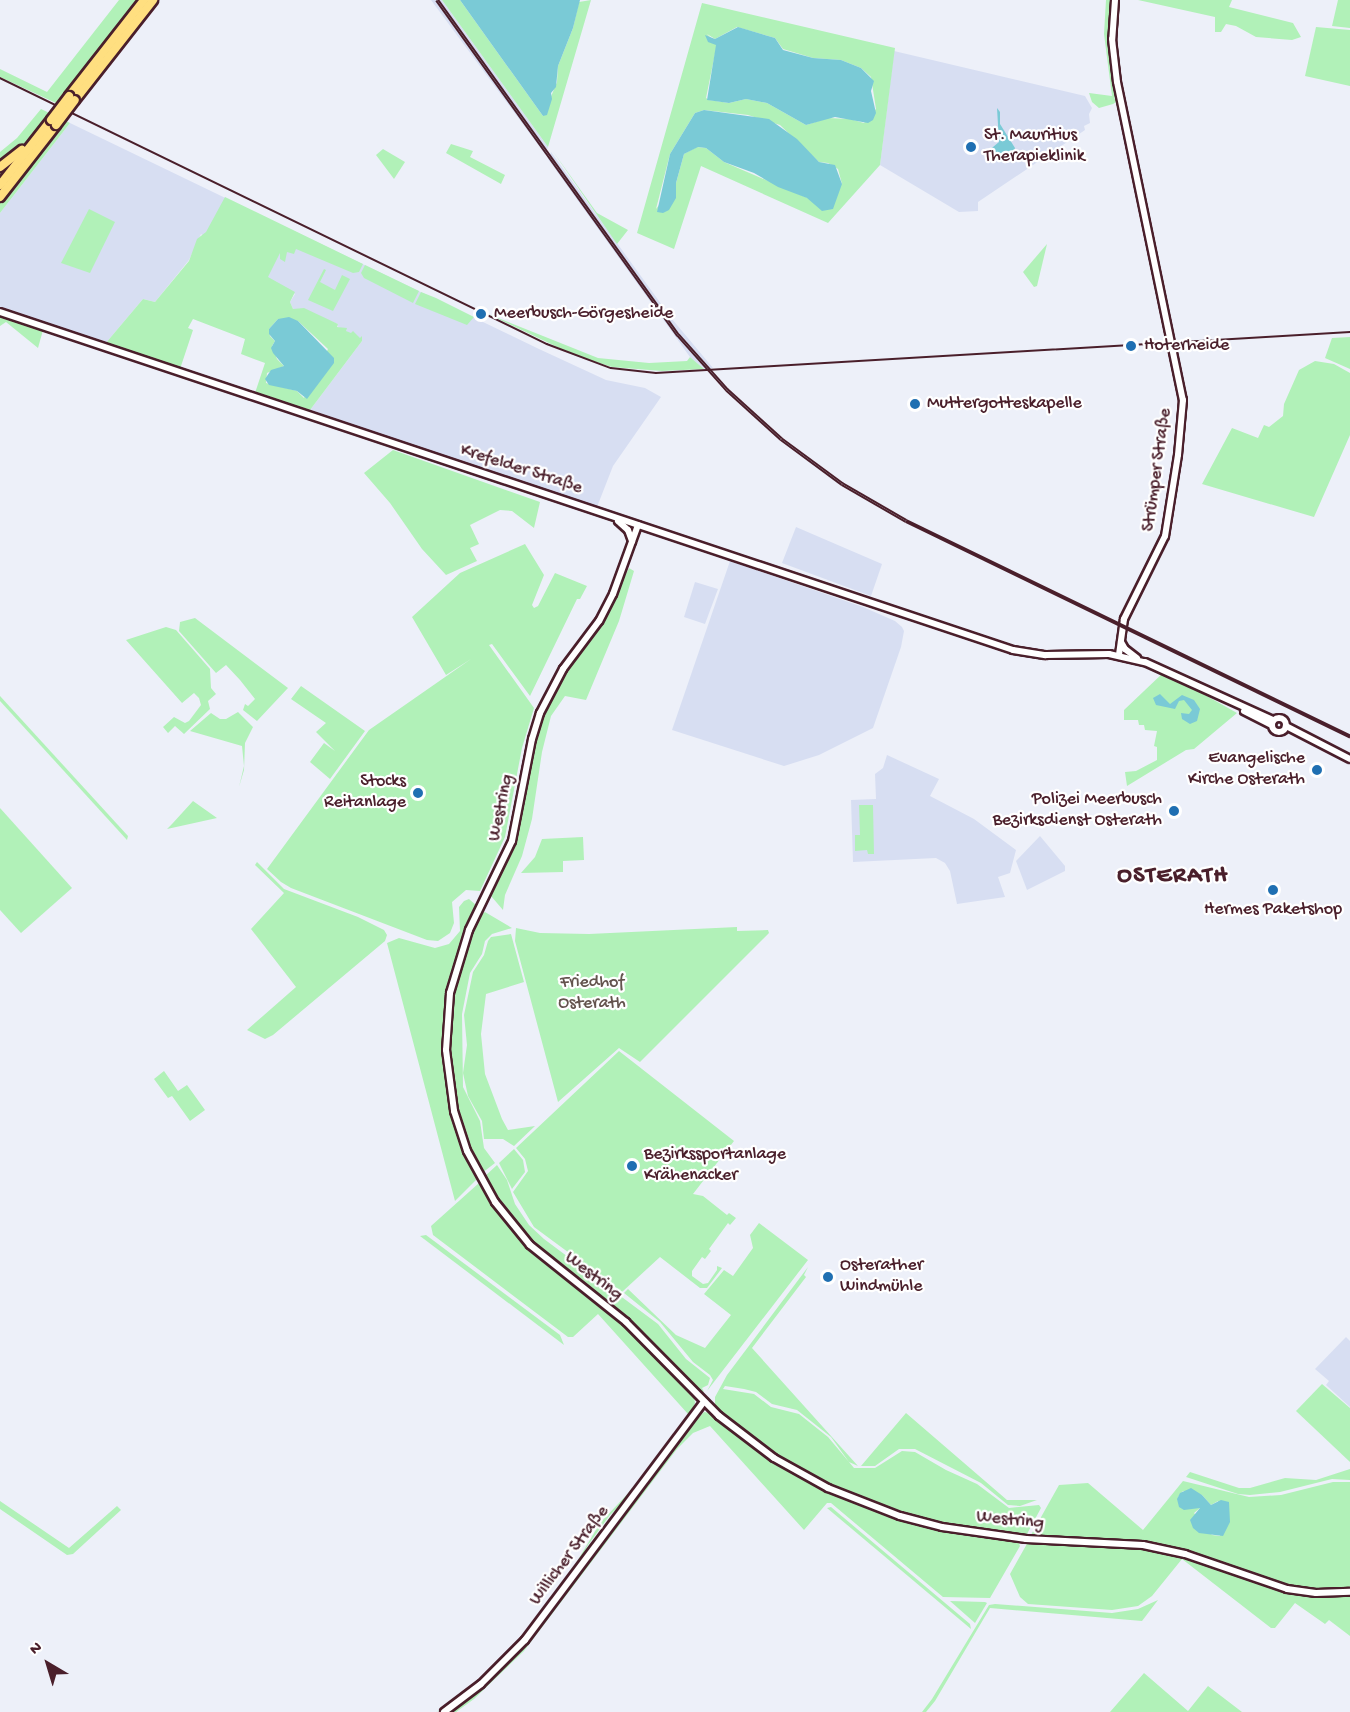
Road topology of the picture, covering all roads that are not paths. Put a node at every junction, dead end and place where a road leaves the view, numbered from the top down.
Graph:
1 (144, 0) edge
2 (153, 0) edge
3 (1115, 0) edge
4 (72, 98) junction
5 (52, 123) junction
6 (0, 166) edge
7 (0, 185) edge
8 (0, 197) edge
9 (0, 312) edge
10 (611, 516) junction
11 (638, 525) junction
12 (632, 542) junction
13 (1120, 639) junction
14 (1119, 655) junction
15 (1145, 662) junction
16 (1272, 723) junction
17 (1284, 728) junction
18 (1350, 759) edge
19 (704, 1402) junction
20 (1350, 1592) edge
21 (444, 1712) edge

1 - 4 highway
2 - 4 highway
3 - 13 main road, Strümper Straße
4 - 5 highway, bridge
5 - 6 highway
5 - 7 highway
5 - 8 highway
9 - 10 main road, Krefelder Straße
10 - 11 main road, Krefelder Straße
10 - 12 main road
11 - 12 main road, Westring
11 - 14 main road, Krefelder Straße
12 - 19 main road, Westring
13 - 14 main road, Strümper Straße
13 - 15 main road
14 - 15 main road, Krefelder Straße
15 - 16 main road
16 - 17 main road
16 - 17 main road
17 - 18 main road
19 - 20 main road, Westring
19 - 21 main road, Willicher Straße

